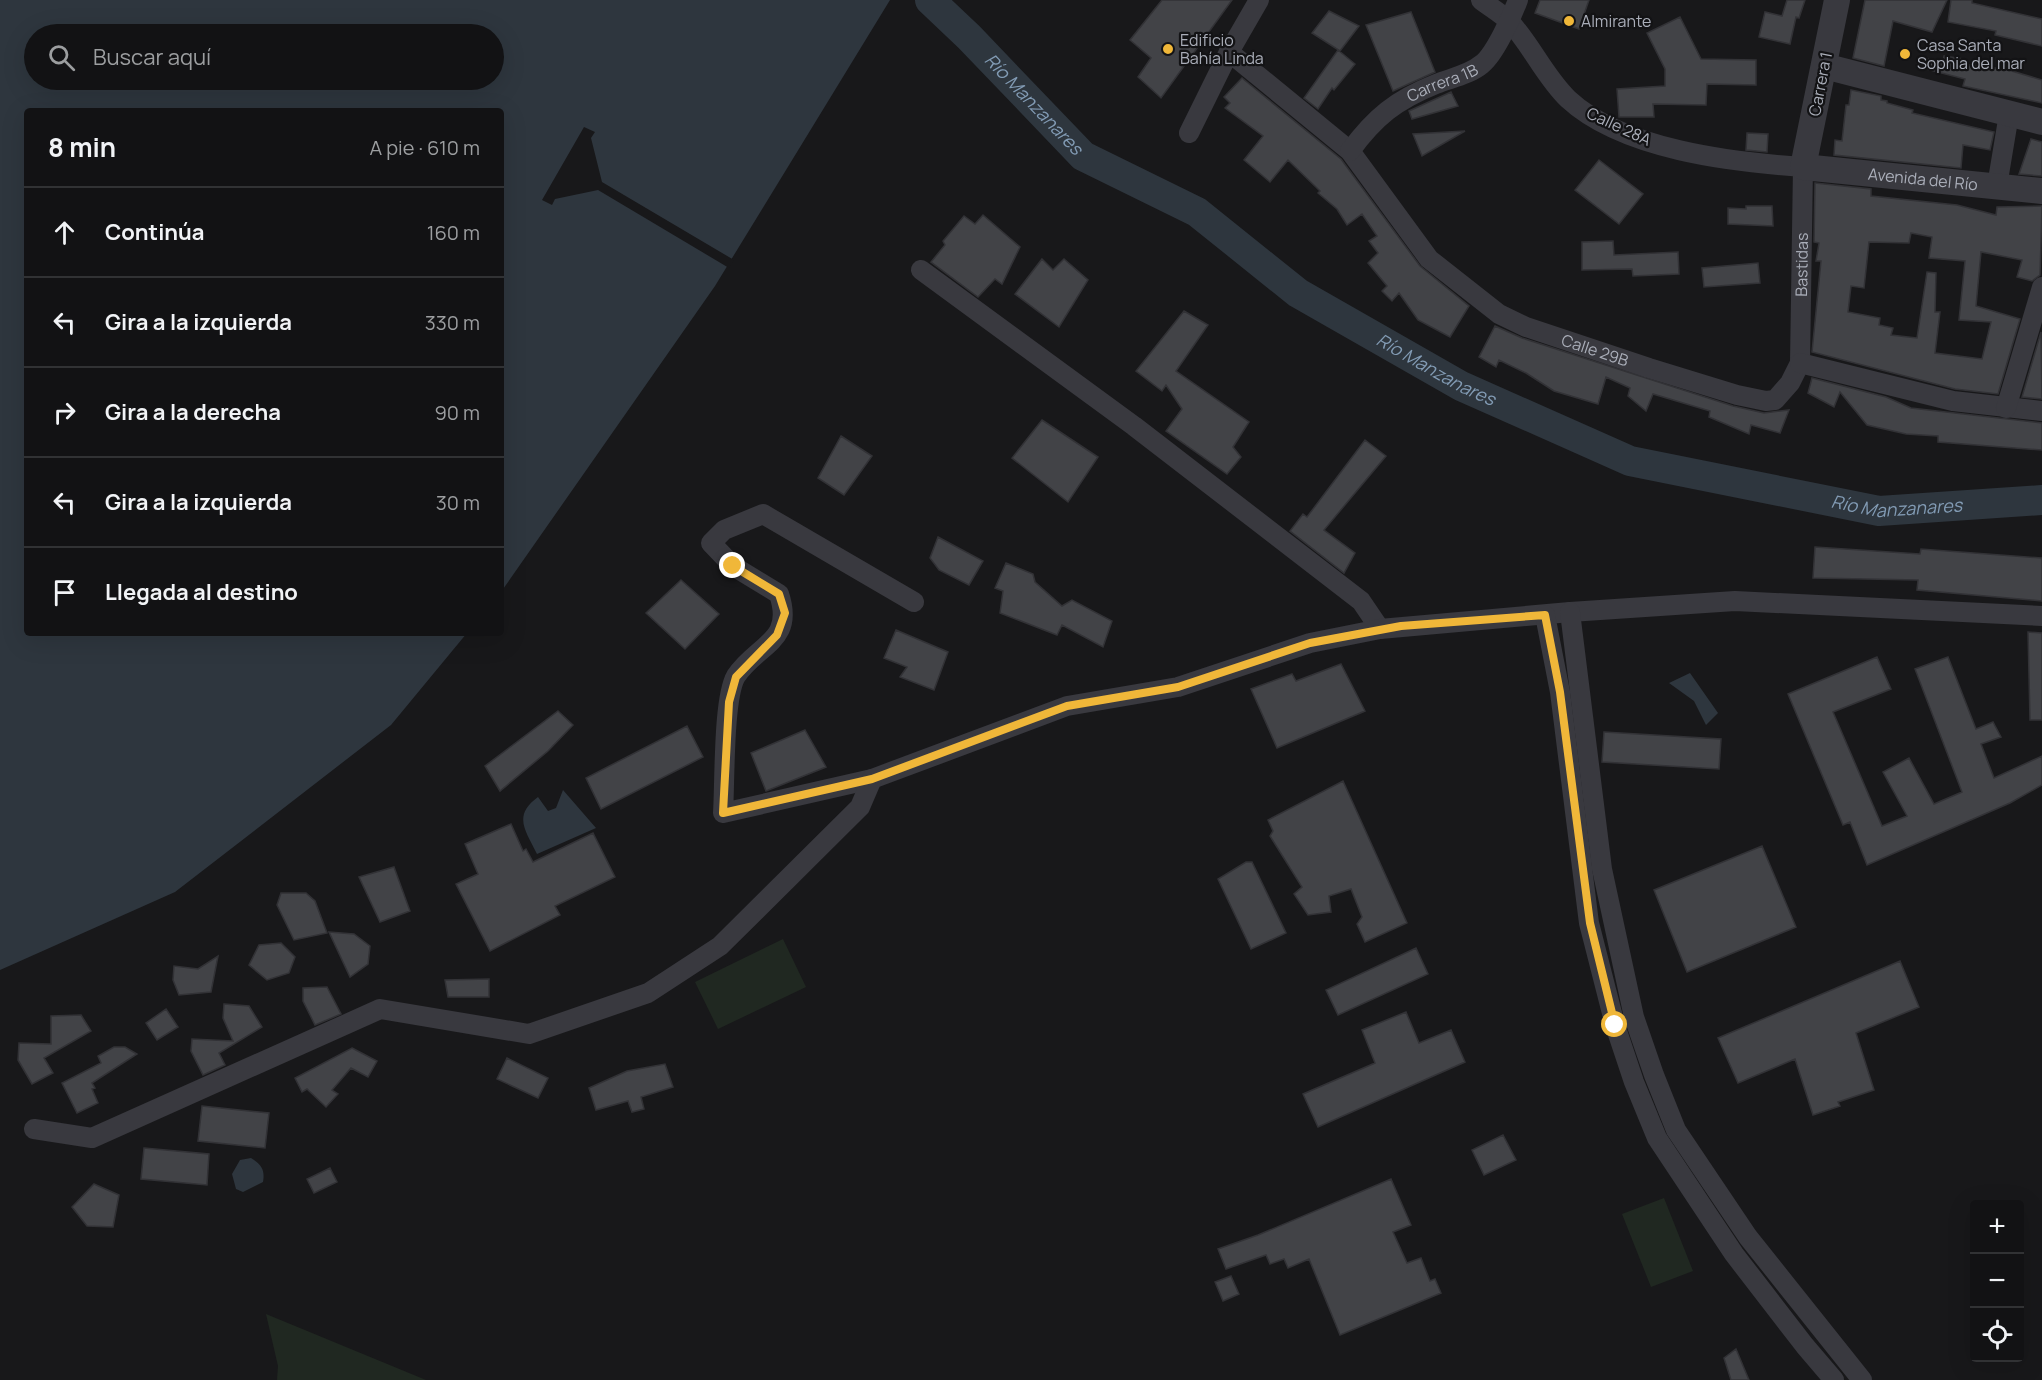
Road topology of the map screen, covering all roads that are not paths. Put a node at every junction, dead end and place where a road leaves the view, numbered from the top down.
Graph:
1 (1259, 0) edge
2 (1481, 0) edge
3 (1518, 0) edge
4 (1838, 0) edge
5 (1510, 22) junction
6 (1229, 52) junction
7 (1824, 66) junction
8 (2009, 114) junction
9 (2042, 122) edge
10 (1189, 133) dead end
11 (1350, 151) junction
12 (1803, 167) junction
13 (1997, 186) junction
14 (2042, 191) edge
15 (921, 270) dead end
16 (2042, 286) edge
17 (1800, 363) junction
18 (2006, 408) junction
19 (2042, 411) edge
20 (914, 602) dead end
21 (1570, 612) junction
22 (1545, 615) junction
23 (2042, 616) edge
24 (1380, 629) junction
25 (872, 779) junction
26 (1653, 1075) junction
27 (1634, 1082) junction
28 (33, 1129) dead end
29 (1834, 1380) edge
30 (1862, 1380) edge

1 - 6 street
2 - 5 street, Calle 28A
3 - 5 street, Carrera 1B
4 - 7 street, Carrera 1
5 - 11 street, Carrera 1B
5 - 12 street, Calle 28A
6 - 10 street
6 - 11 street, Calle 29B
7 - 8 street
7 - 12 street, Carrera 1
8 - 9 street
8 - 13 street
11 - 17 street, Calle 29B
12 - 13 street, Avenida del Río
12 - 17 street, Bastidas
13 - 14 street, Avenida del Río
15 - 24 street
16 - 18 street
17 - 18 street
18 - 19 street
20 - 25 street
21 - 22 street
21 - 23 street
21 - 26 street
22 - 24 street
22 - 27 street
24 - 25 street
25 - 28 street
26 - 27 street
26 - 30 street
27 - 29 street

